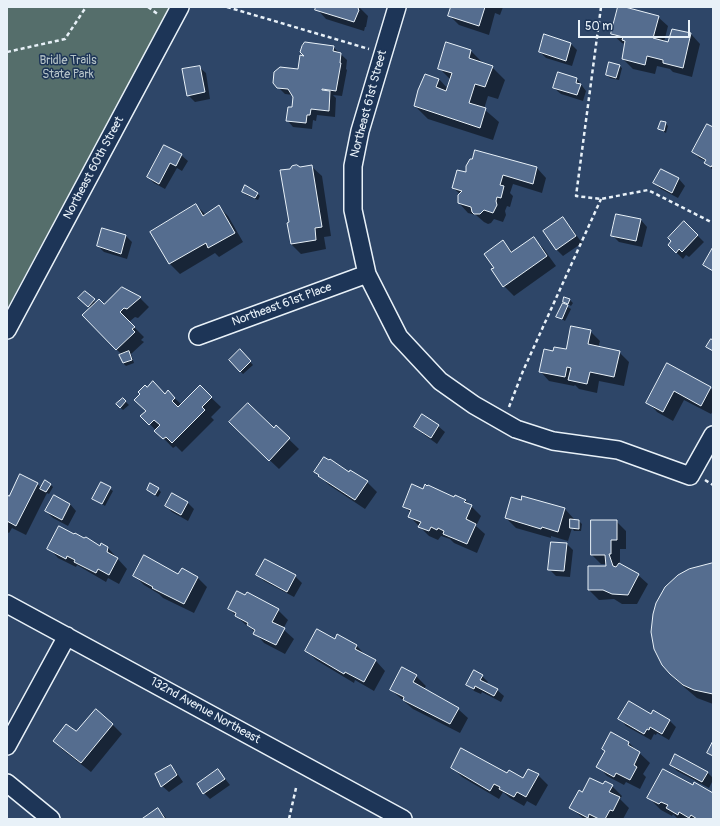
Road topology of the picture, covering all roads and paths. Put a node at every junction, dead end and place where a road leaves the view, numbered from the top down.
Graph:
1 (86, 7) edge
2 (148, 7) edge
3 (180, 7) edge
4 (227, 7) edge
5 (397, 7) edge
6 (601, 7) edge
7 (162, 17) dead end
8 (7, 52) edge
9 (383, 53) junction
10 (601, 199) junction
11 (713, 223) edge
12 (367, 274) junction
13 (7, 330) edge
14 (198, 336) dead end
15 (503, 421) junction
16 (713, 435) edge
17 (7, 604) edge
18 (67, 636) junction
19 (7, 746) edge
20 (7, 783) edge
21 (296, 788) dead end
22 (52, 819) edge
23 (289, 819) edge
24 (403, 819) edge

1 - 8 path
2 - 7 path
3 - 13 street, Northeast 60th Street
4 - 9 path
5 - 9 street, Northeast 61st Street
6 - 10 path
9 - 12 street, Northeast 61st Street
10 - 11 path
10 - 15 path
12 - 14 street, Northeast 61st Place
12 - 15 street, Northeast 61st Street
15 - 16 street, Northeast 61st Street
17 - 18 street, 132nd Avenue Northeast
18 - 19 street
18 - 24 street, 132nd Avenue Northeast
20 - 22 street
21 - 23 path

